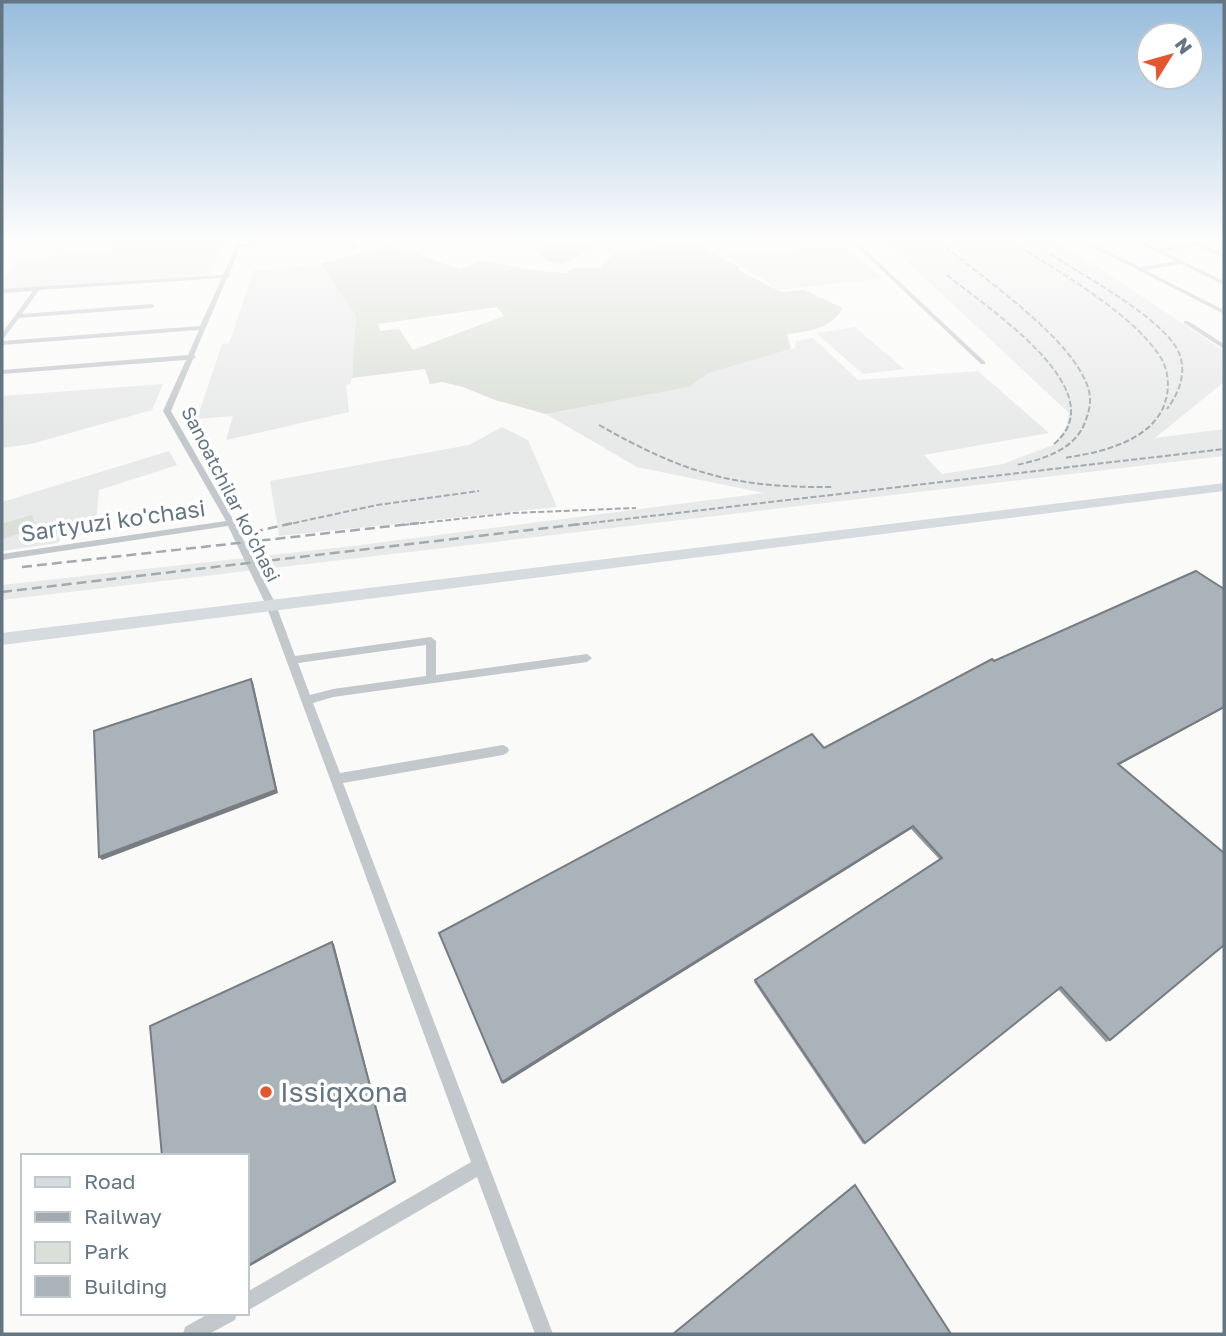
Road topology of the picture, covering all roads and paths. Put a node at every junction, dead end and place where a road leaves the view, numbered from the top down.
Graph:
1 (26, 304) edge
2 (214, 304) edge
3 (920, 304) edge
4 (1207, 304) edge
5 (152, 306) dead end
6 (1224, 313) edge
7 (18, 316) junction
8 (1186, 322) dead end
9 (204, 328) junction
10 (2, 340) edge
11 (1224, 347) edge
12 (192, 357) junction
13 (983, 363) dead end
14 (2, 372) edge
15 (1224, 487) edge
16 (231, 523) junction
17 (2, 557) edge
18 (271, 605) junction
19 (2, 639) edge
20 (587, 658) dead end
21 (290, 660) junction
22 (431, 679) junction
23 (306, 701) junction
24 (503, 750) dead end
25 (335, 779) junction
26 (480, 1166) junction
27 (248, 1301) edge
28 (225, 1315) edge
29 (192, 1334) edge
30 (544, 1334) edge

1 - 7 street
2 - 9 street, Sanoatchilar ko'chasi
3 - 13 street
4 - 6 street
5 - 7 street
7 - 10 street
8 - 11 street
9 - 10 street
9 - 12 street, Sanoatchilar ko'chasi
12 - 14 street
12 - 16 street, Sanoatchilar ko'chasi
15 - 18 main road
16 - 17 street, Sartyuzi ko'chasi
16 - 18 street, Sanoatchilar ko'chasi
18 - 19 main road
18 - 21 street, Sanoatchilar ko'chasi
20 - 22 street
21 - 22 street
21 - 23 street, Sanoatchilar ko'chasi
22 - 23 street
23 - 25 street, Sanoatchilar ko'chasi
24 - 25 street
25 - 26 street, Sanoatchilar ko'chasi
26 - 27 street
26 - 30 street, Sanoatchilar ko'chasi
28 - 29 street

